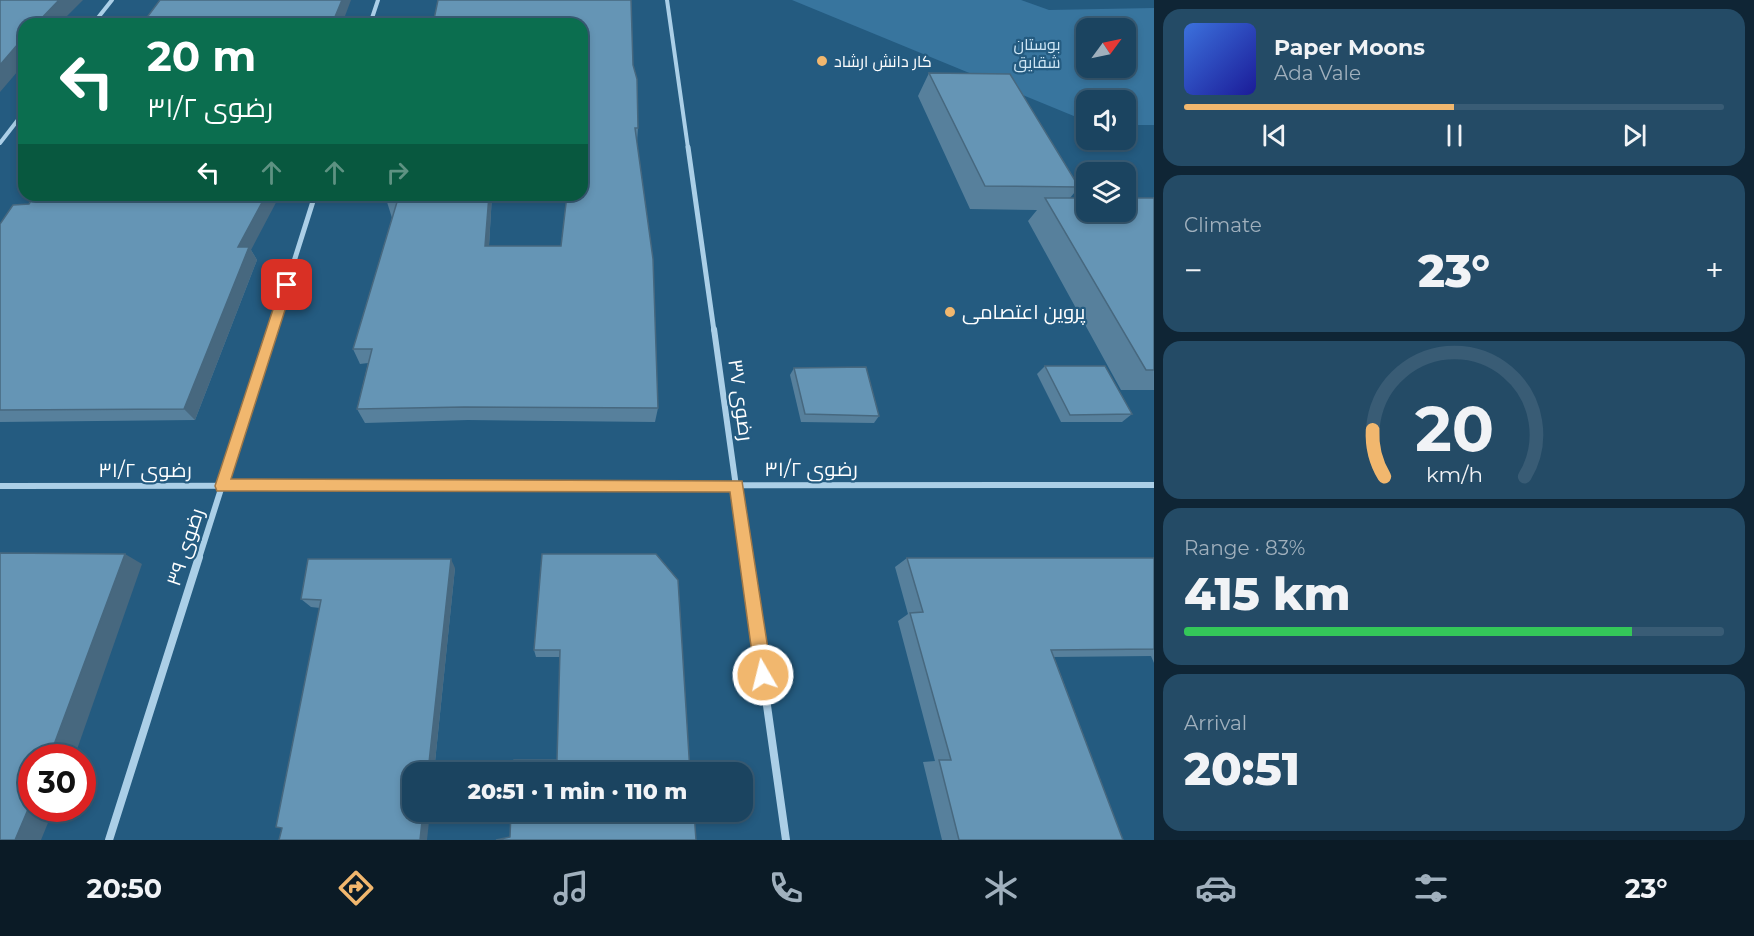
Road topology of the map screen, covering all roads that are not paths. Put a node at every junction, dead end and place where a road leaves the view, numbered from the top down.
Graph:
1 (112, 0) edge
2 (378, 0) edge
3 (667, 0) edge
4 (98, 18) edge
5 (372, 18) edge
6 (18, 120) edge
7 (0, 143) edge
8 (313, 201) edge
9 (1154, 485) edge
10 (0, 486) edge
11 (222, 486) junction
12 (737, 486) junction
13 (109, 840) edge
14 (786, 840) edge

1 - 4 street
2 - 5 street
3 - 12 street, رضوی ۳۷
6 - 7 street
8 - 11 street, رضوی ۳۹
9 - 12 street, رضوی ۳۱/۲
10 - 11 street, رضوی ۳۱/۲
11 - 12 street, رضوی ۳۱/۲
11 - 13 street, رضوی ۳۹
12 - 14 street, رضوی ۳۷

